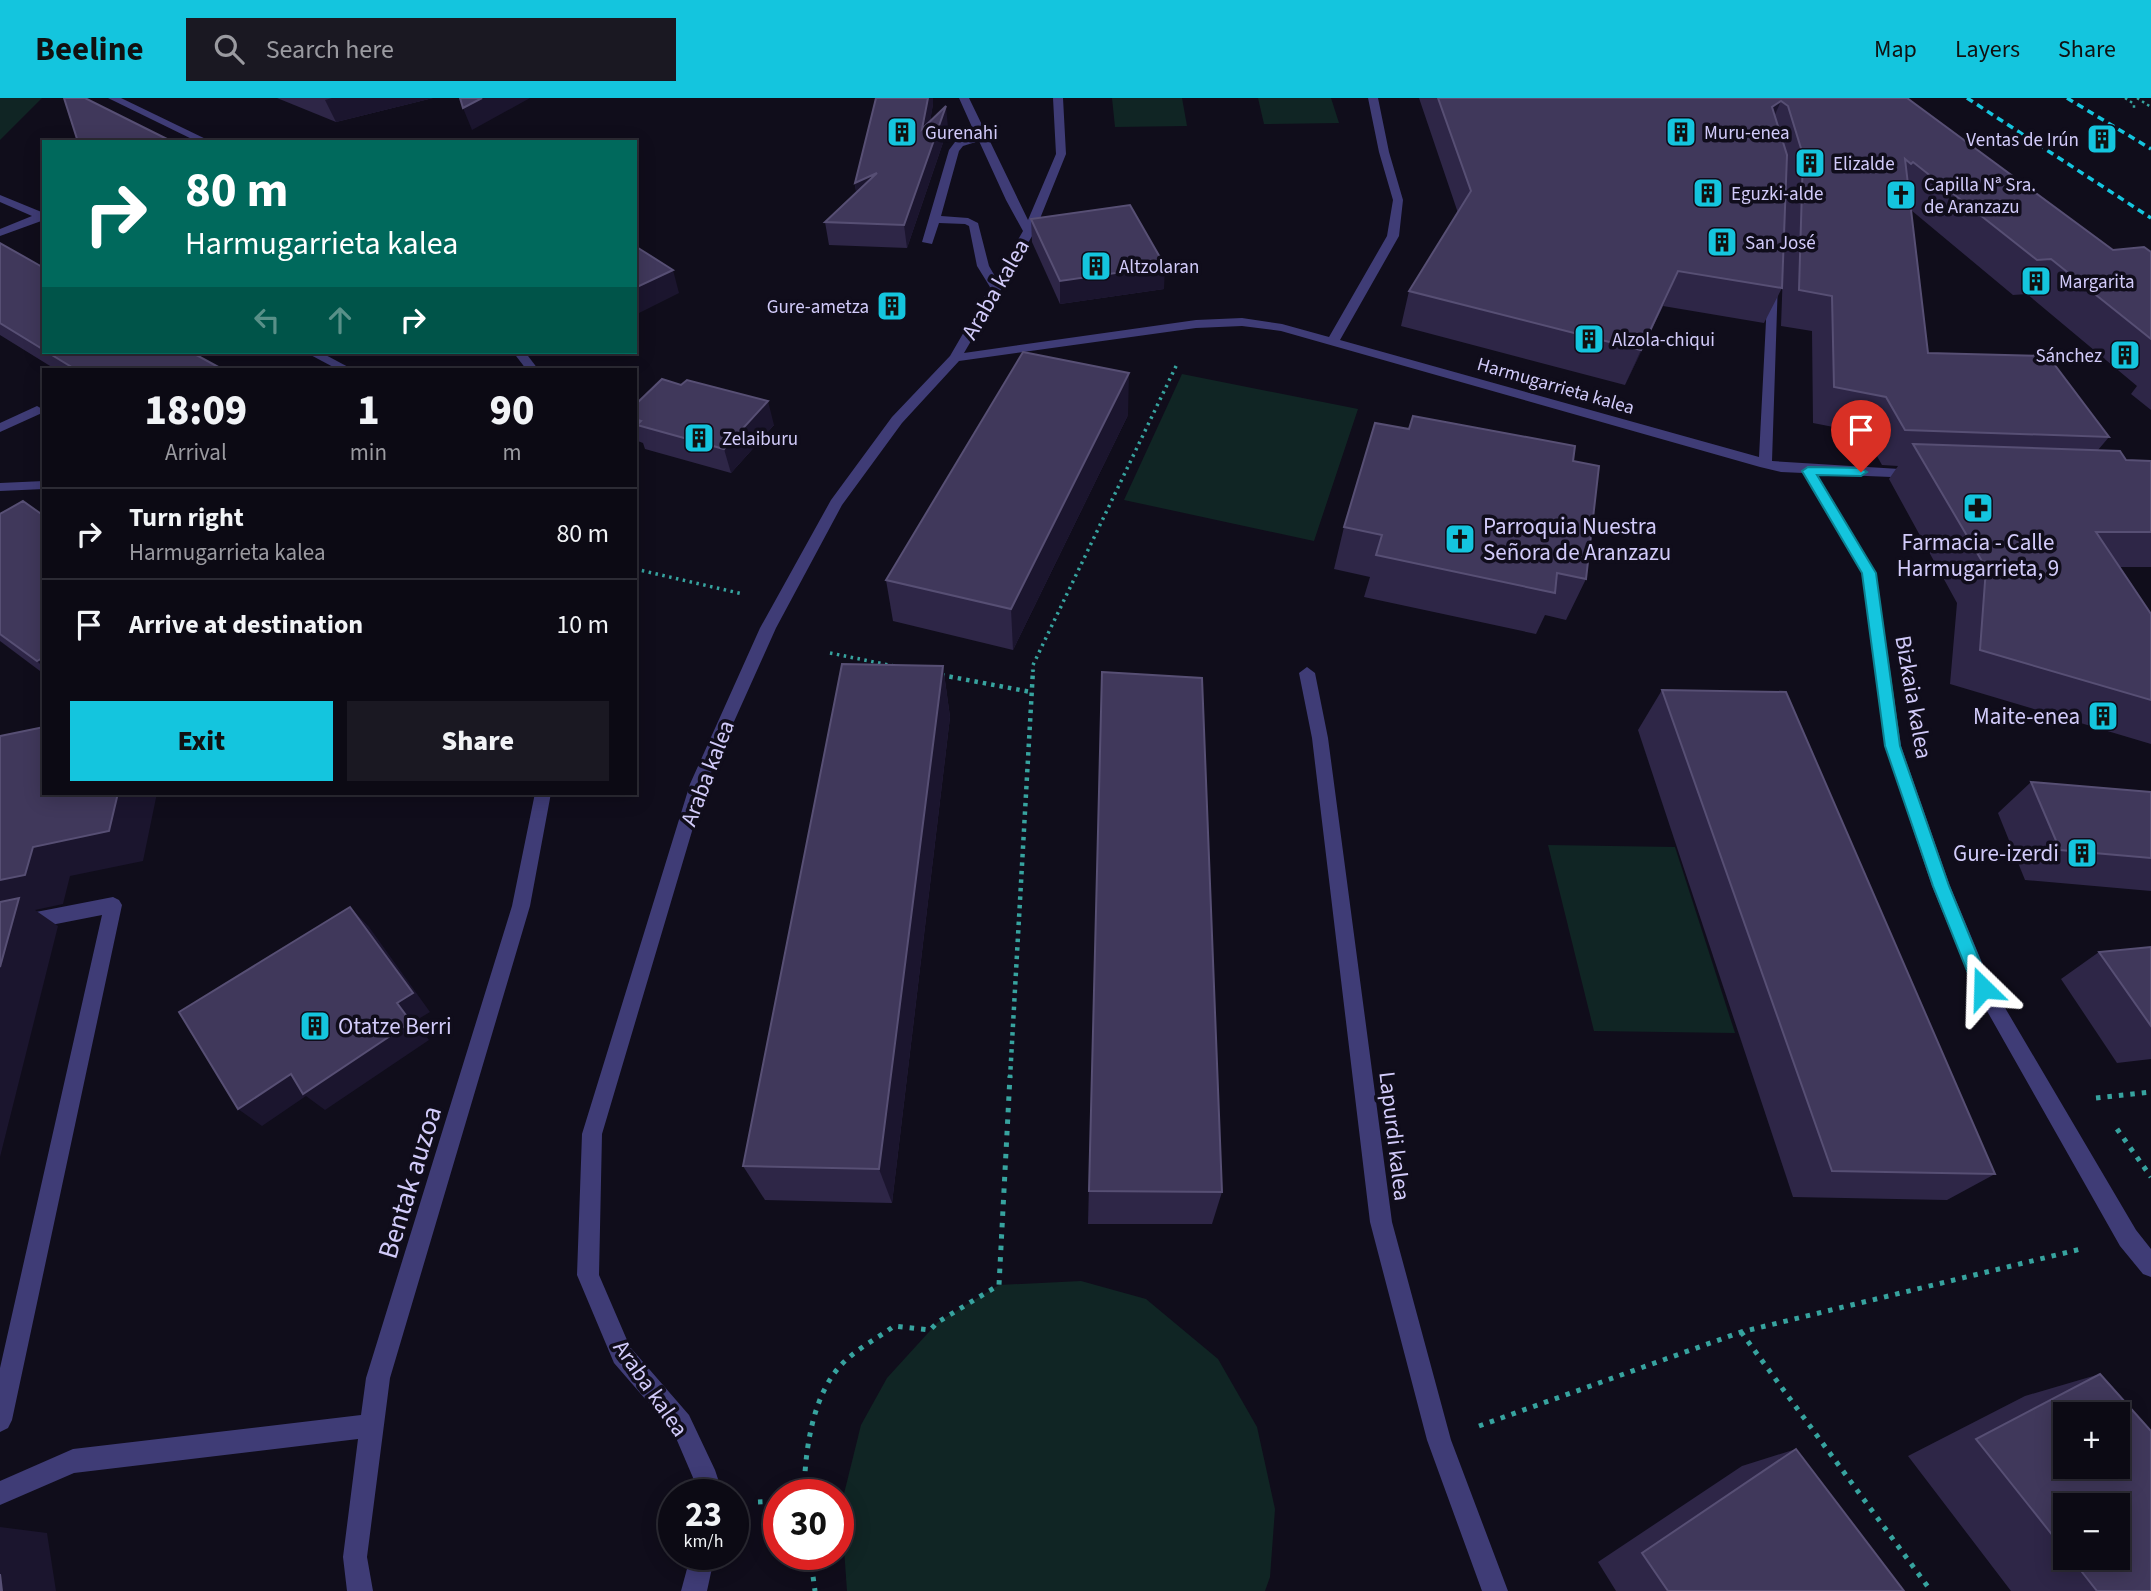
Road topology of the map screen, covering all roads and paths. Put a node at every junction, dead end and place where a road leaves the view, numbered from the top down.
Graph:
1 (113, 98) edge
2 (964, 98) edge
3 (1058, 98) edge
4 (1373, 98) edge
5 (2125, 98) edge
6 (2137, 98) edge
7 (2151, 107) edge
8 (2134, 109) dead end
9 (982, 136) junction
10 (203, 140) edge
11 (0, 198) edge
12 (42, 216) edge
13 (935, 219) junction
14 (1029, 231) junction
15 (0, 233) edge
16 (928, 242) dead end
17 (1775, 265) edge
18 (996, 287) junction
19 (1196, 324) junction
20 (1334, 342) junction
21 (315, 354) edge
22 (521, 354) edge
23 (955, 358) junction
24 (344, 368) edge
25 (531, 368) edge
26 (37, 411) dead end
27 (0, 428) edge
28 (1765, 464) junction
29 (1808, 471) junction
30 (1932, 475) edge
31 (42, 485) edge
32 (0, 487) edge
33 (637, 569) edge
34 (743, 594) dead end
35 (830, 653) dead end
36 (897, 666) edge
37 (935, 673) edge
38 (1307, 673) dead end
39 (1031, 692) junction
40 (543, 795) edge
41 (0, 927) edge
42 (2151, 1092) edge
43 (2103, 1108) dead end
44 (2111, 1119) dead end
45 (2151, 1177) edge
46 (2128, 1238) junction
47 (2151, 1266) edge
48 (1741, 1332) junction
49 (0, 1420) edge
50 (372, 1426) junction
51 (1439, 1440) junction
52 (706, 1479) edge
53 (804, 1479) edge
54 (0, 1493) edge
55 (758, 1502) dead end
56 (763, 1502) edge
57 (699, 1570) edge
58 (813, 1570) edge
59 (360, 1591) edge
60 (694, 1591) edge
61 (816, 1591) edge
62 (1495, 1591) edge
63 (1931, 1591) edge

1 - 10 street
2 - 9 street
3 - 14 street, Araba kalea
4 - 20 street
5 - 8 path
6 - 7 path
9 - 13 street
9 - 14 street
11 - 12 street
12 - 15 street
13 - 16 street
13 - 18 street
14 - 18 street, Araba kalea
17 - 28 street
18 - 23 street, Araba kalea
19 - 20 street, Harmugarrieta kalea
19 - 23 street, Harmugarrieta kalea
19 - 39 path
20 - 28 street, Harmugarrieta kalea
21 - 24 street
22 - 25 street
23 - 52 street, Araba kalea
26 - 27 street
28 - 29 street, Harmugarrieta kalea
29 - 30 street, Harmugarrieta kalea
29 - 46 street, Bizkaia kalea
31 - 32 street
33 - 34 path
35 - 36 path
37 - 39 path
38 - 51 street, Lapurdi kalea
39 - 53 path
40 - 50 street, Bentak auzoa
41 - 49 street
42 - 43 path
44 - 45 path
46 - 47 street, Bizkaia kalea
46 - 48 path
48 - 51 path
48 - 63 path
50 - 54 street
50 - 59 street, Bentak auzoa
51 - 62 street, Lapurdi kalea
55 - 56 path
57 - 60 street
58 - 61 path

